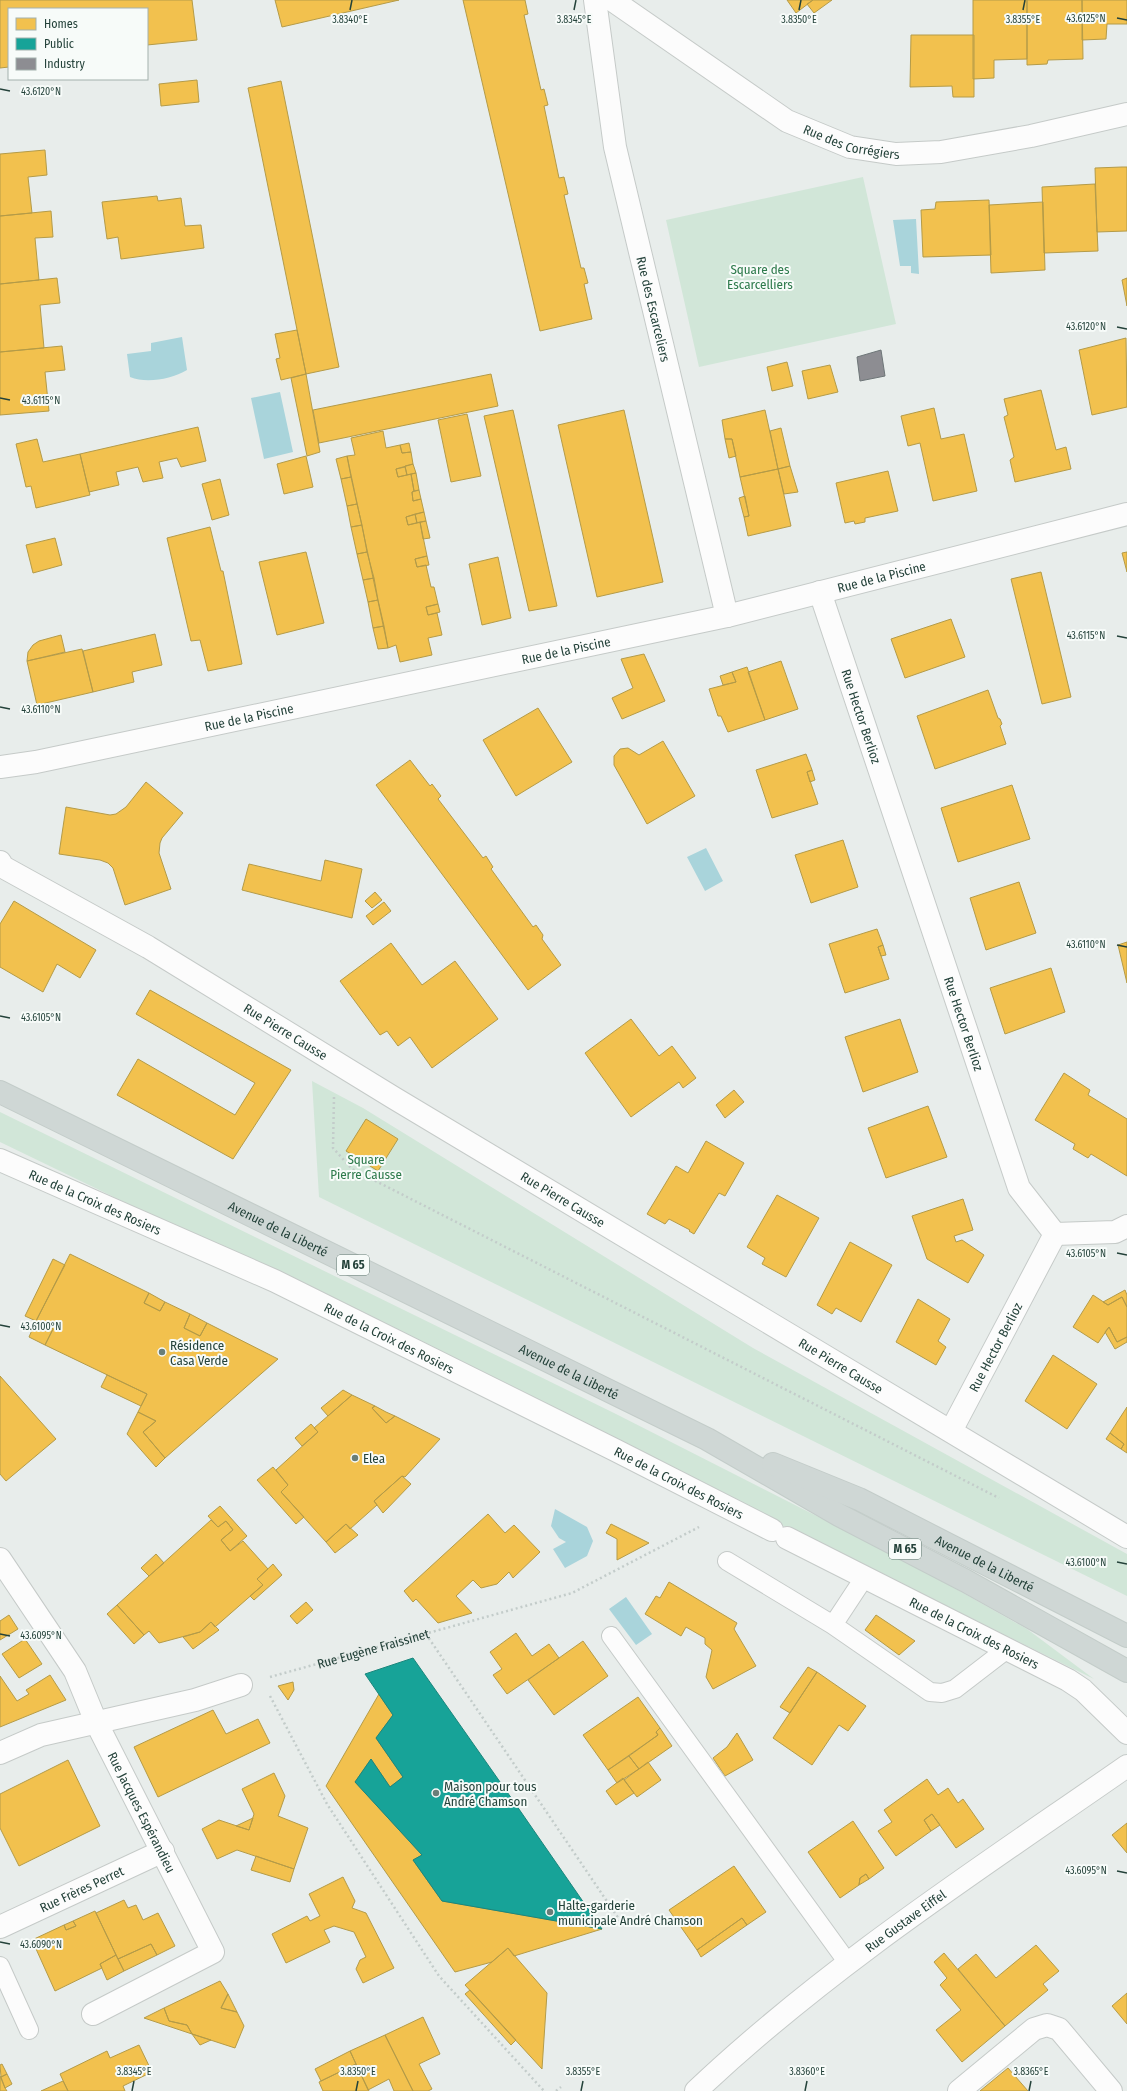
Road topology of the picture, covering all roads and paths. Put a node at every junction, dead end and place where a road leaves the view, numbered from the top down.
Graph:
1 (595, 0) edge
2 (612, 0) edge
3 (1127, 114) edge
4 (1127, 514) edge
5 (820, 592) junction
6 (727, 616) junction
7 (0, 767) edge
8 (0, 862) edge
9 (334, 1090) dead end
10 (0, 1092) edge
11 (0, 1160) edge
12 (1127, 1226) edge
13 (1055, 1234) junction
14 (951, 1430) junction
15 (707, 1439) junction
16 (1006, 1502) dead end
17 (733, 1510) junction
18 (1127, 1537) edge
19 (0, 1559) edge
20 (727, 1561) dead end
21 (864, 1578) junction
22 (833, 1625) junction
23 (426, 1634) junction
24 (611, 1636) dead end
25 (1127, 1636) edge
26 (1007, 1649) junction
27 (1104, 1657) junction
28 (1127, 1671) edge
29 (1127, 1679) edge
30 (251, 1683) junction
31 (96, 1722) junction
32 (1127, 1734) edge
33 (0, 1753) edge
34 (1127, 1766) edge
35 (163, 1851) junction
36 (621, 1922) dead end
37 (0, 1927) edge
38 (848, 1962) junction
39 (0, 1966) edge
40 (93, 2014) dead end
41 (29, 2030) dead end
42 (561, 2087) dead end
43 (544, 2091) edge
44 (556, 2091) edge
45 (696, 2091) edge
46 (958, 2091) edge
47 (1111, 2091) edge

1 - 6 street, Rue des Escarceliers
2 - 3 street, Rue des Corrégiers
4 - 5 street, Rue de la Piscine
5 - 6 street, Rue de la Piscine
5 - 13 street, Rue Hector Berlioz
6 - 7 street, Rue de la Piscine
8 - 14 street, Rue Pierre Causse
9 - 16 path
10 - 15 main road, Avenue de la Liberté / M 65
11 - 17 street, Rue de la Croix des Rosiers
12 - 13 street
13 - 14 street, Rue Hector Berlioz
14 - 18 street, Rue Pierre Causse
15 - 25 main road, Avenue de la Liberté
15 - 27 main road, Avenue de la Liberté / M 65
17 - 21 street, Rue de la Croix des Rosiers
17 - 23 path, Rue Eugène Fraissinet
19 - 31 street, Rue Jacques Espérandieu
20 - 22 lane
21 - 22 lane
21 - 26 street, Rue de la Croix des Rosiers
22 - 26 lane
23 - 30 path, Rue Eugène Fraissinet
23 - 36 path
24 - 38 lane
26 - 32 street, Rue de la Croix des Rosiers
27 - 28 main road, Avenue de la Liberté
27 - 29 main road, Avenue de la Liberté / M 65
30 - 31 street
30 - 43 path
31 - 33 street
31 - 35 street, Rue Jacques Espérandieu
34 - 38 street, Rue Gustave Eiffel
35 - 37 street, Rue Frères Perret
35 - 40 street, Rue Jacques Espérandieu
38 - 45 street, Rue Gustave Eiffel
39 - 41 lane
42 - 44 path
46 - 47 street

